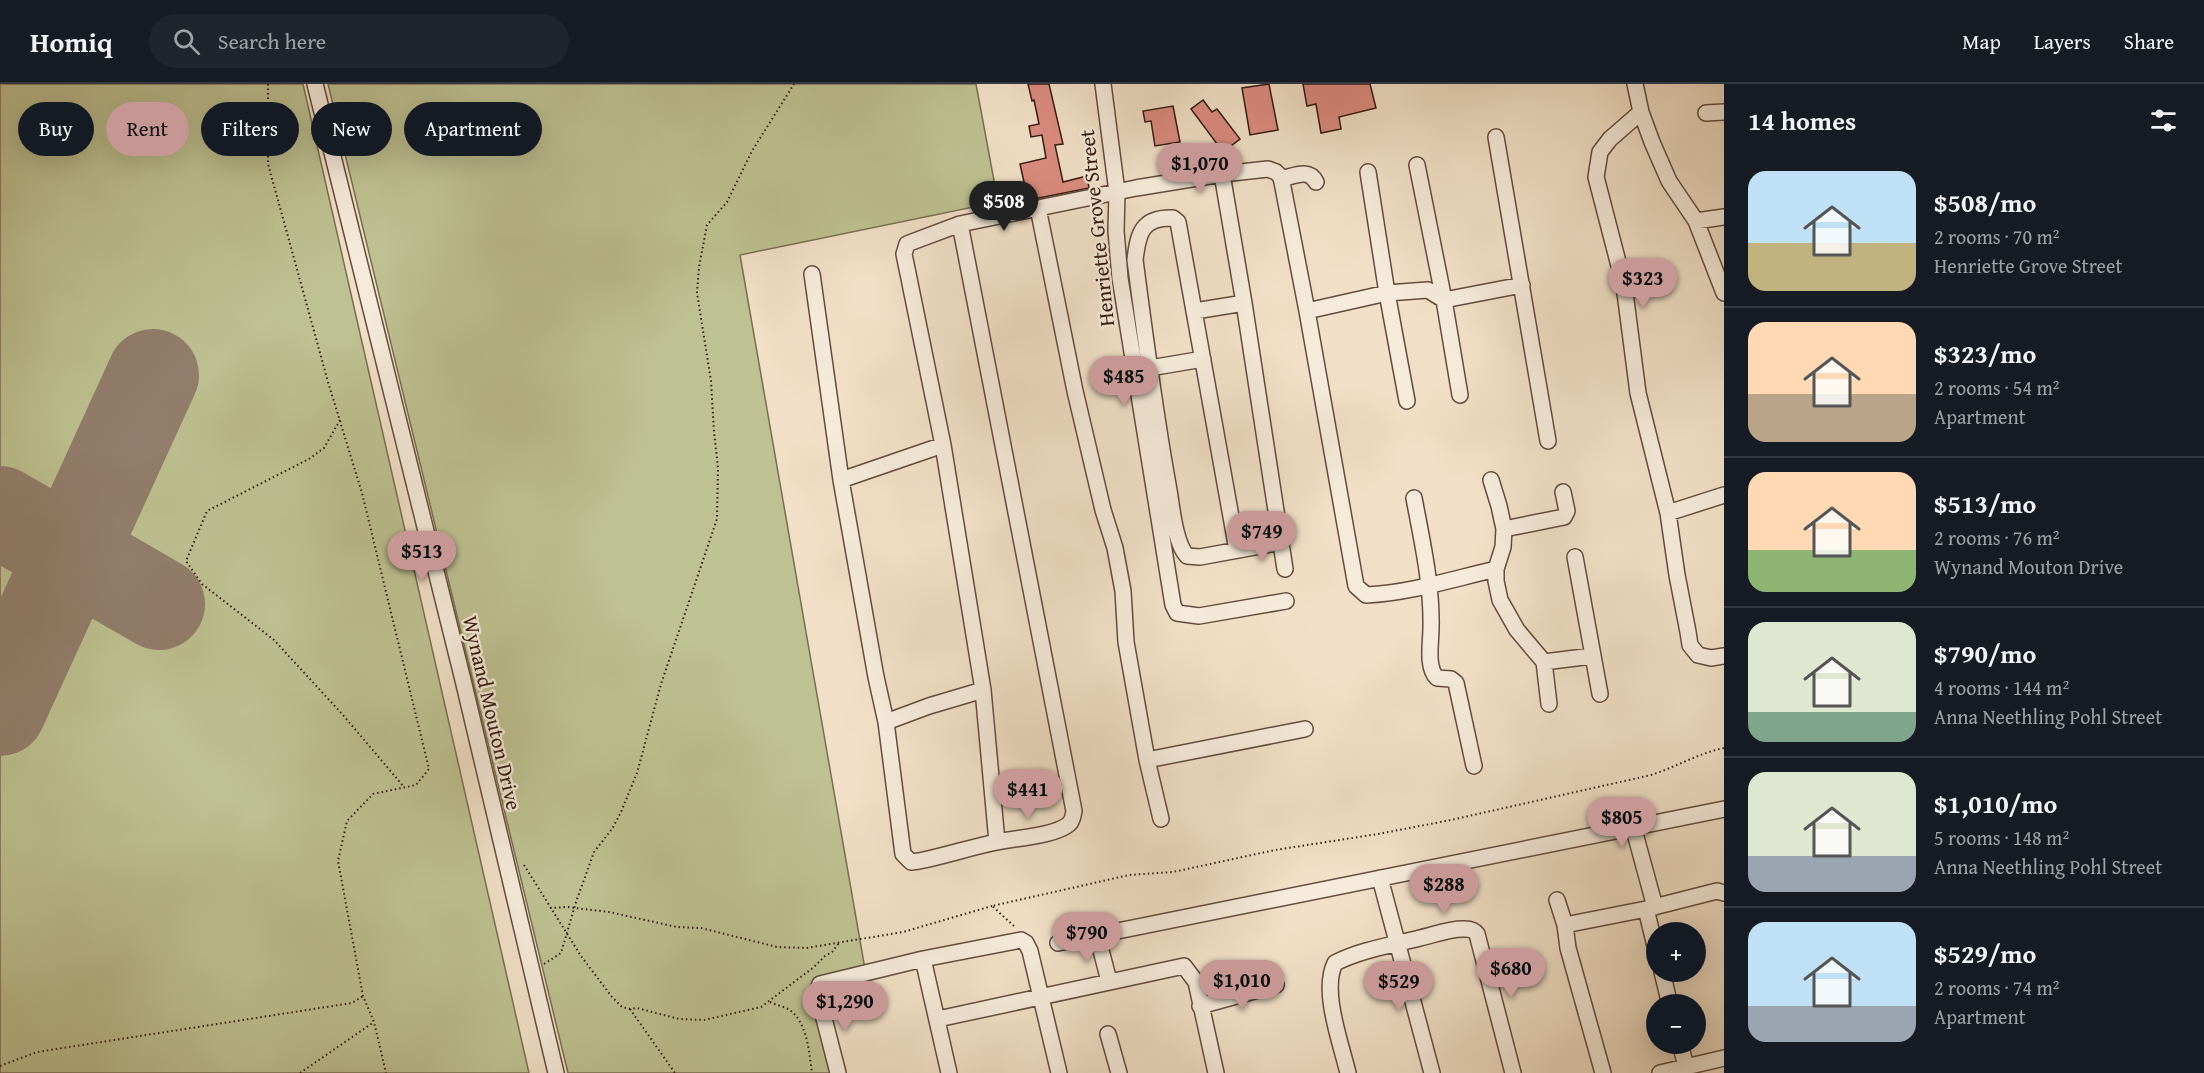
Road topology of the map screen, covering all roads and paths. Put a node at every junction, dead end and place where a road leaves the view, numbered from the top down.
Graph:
1 (268, 84) edge
2 (315, 84) edge
3 (794, 84) edge
4 (1103, 84) edge
5 (1635, 84) edge
6 (1641, 112) junction
7 (1724, 112) edge
8 (1706, 113) dead end
9 (1496, 137) dead end
10 (1417, 165) dead end
11 (1368, 172) dead end
12 (1221, 174) junction
13 (1281, 179) junction
14 (1316, 182) dead end
15 (1117, 192) junction
16 (1038, 208) junction
17 (1724, 217) edge
18 (1696, 221) junction
19 (960, 224) junction
20 (812, 274) dead end
21 (1522, 285) junction
22 (1387, 293) junction
23 (1724, 293) edge
24 (1444, 300) junction
25 (1244, 303) junction
26 (1195, 311) junction
27 (1307, 311) junction
28 (1203, 359) junction
29 (1150, 368) junction
30 (1460, 395) dead end
31 (1407, 401) dead end
32 (340, 420) junction
33 (1548, 441) dead end
34 (943, 446) junction
35 (841, 480) junction
36 (1491, 480) dead end
37 (1563, 492) dead end
38 (1724, 495) edge
39 (1414, 498) dead end
40 (1668, 513) junction
41 (1504, 530) junction
42 (1282, 542) junction
43 (1237, 550) junction
44 (1575, 557) dead end
45 (1285, 569) dead end
46 (1496, 569) junction
47 (1430, 584) junction
48 (1286, 601) dead end
49 (1592, 656) junction
50 (1724, 656) edge
51 (1544, 662) junction
52 (983, 690) junction
53 (1600, 694) dead end
54 (1549, 704) dead end
55 (886, 722) junction
56 (1305, 729) dead end
57 (1724, 748) edge
58 (1148, 760) junction
59 (1474, 766) dead end
60 (404, 787) junction
61 (1724, 809) edge
62 (1161, 819) dead end
63 (1633, 826) junction
64 (997, 842) junction
65 (524, 865) dead end
66 (1380, 878) junction
67 (1724, 893) edge
68 (1557, 900) dead end
69 (992, 906) junction
70 (550, 908) junction
71 (1650, 908) junction
72 (574, 909) junction
73 (1652, 922) edge
74 (1565, 925) junction
75 (566, 933) junction
76 (1097, 935) junction
77 (1021, 940) junction
78 (839, 943) junction
79 (1058, 943) dead end
80 (1399, 944) junction
81 (923, 959) junction
82 (544, 964) dead end
83 (1109, 981) junction
84 (1276, 985) dead end
85 (363, 996) junction
86 (1041, 997) junction
87 (769, 1002) junction
88 (1200, 1006) junction
89 (630, 1009) junction
90 (938, 1019) junction
91 (374, 1022) junction
92 (1108, 1034) dead end
93 (1683, 1054) edge
94 (1724, 1058) edge
95 (0, 1066) edge
96 (1686, 1066) junction
97 (300, 1073) edge
98 (386, 1073) edge
99 (556, 1073) edge
100 (675, 1073) edge
101 (812, 1073) edge
102 (838, 1073) edge
103 (949, 1073) edge
104 (1059, 1073) edge
105 (1119, 1073) edge
106 (1216, 1073) edge
107 (1348, 1073) edge
108 (1432, 1073) edge
109 (1513, 1073) edge
110 (1603, 1073) edge
111 (1660, 1073) edge

1 - 32 path
2 - 99 street, Wynand Mouton Drive
3 - 72 path
4 - 15 street, Henriette Grove Street
5 - 6 street
6 - 18 street
6 - 40 street
7 - 8 street
9 - 21 street
10 - 24 street
11 - 22 street
12 - 13 street
12 - 15 street
12 - 25 street
13 - 14 street
13 - 27 street
15 - 16 street
15 - 48 street, Henriette Grove Street
16 - 19 street
16 - 58 street
17 - 18 street
18 - 23 street
19 - 34 street
19 - 64 street
20 - 35 street
21 - 24 street
21 - 33 street
22 - 24 street
22 - 27 street
22 - 31 street
24 - 30 street
25 - 26 street
25 - 42 street
26 - 28 street
26 - 29 street
27 - 47 street
28 - 29 street
28 - 43 street
29 - 43 street
32 - 60 path
32 - 60 path
34 - 35 street
34 - 52 street
35 - 55 street
36 - 41 street
37 - 41 street
38 - 40 street
39 - 47 street
40 - 50 street
41 - 46 street
42 - 43 street
42 - 45 street
44 - 49 street
46 - 47 street
46 - 51 street
47 - 59 street
49 - 51 street
49 - 53 street
51 - 54 street
52 - 55 street
52 - 64 street
55 - 64 street
56 - 58 street
57 - 69 path
58 - 62 street
60 - 85 path
61 - 63 street
63 - 66 street
63 - 71 street
65 - 70 path
66 - 76 street
66 - 80 street
67 - 71 street
68 - 74 street
69 - 77 path
69 - 78 path
70 - 72 path
70 - 75 path
71 - 73 street
71 - 74 street
72 - 75 path
72 - 78 path
74 - 110 street
75 - 82 path
75 - 89 path
76 - 79 street
76 - 83 street
77 - 81 street
77 - 86 street
78 - 87 path
80 - 107 street
80 - 108 street
80 - 109 street
81 - 90 street
81 - 102 street
83 - 86 street
83 - 88 street
84 - 88 street
85 - 91 path
85 - 95 path
86 - 90 street
86 - 104 street
87 - 89 path
87 - 101 path
88 - 106 street
89 - 100 path
90 - 103 street
91 - 97 path
91 - 98 path
92 - 105 street
93 - 96 street
94 - 96 street
96 - 111 street

